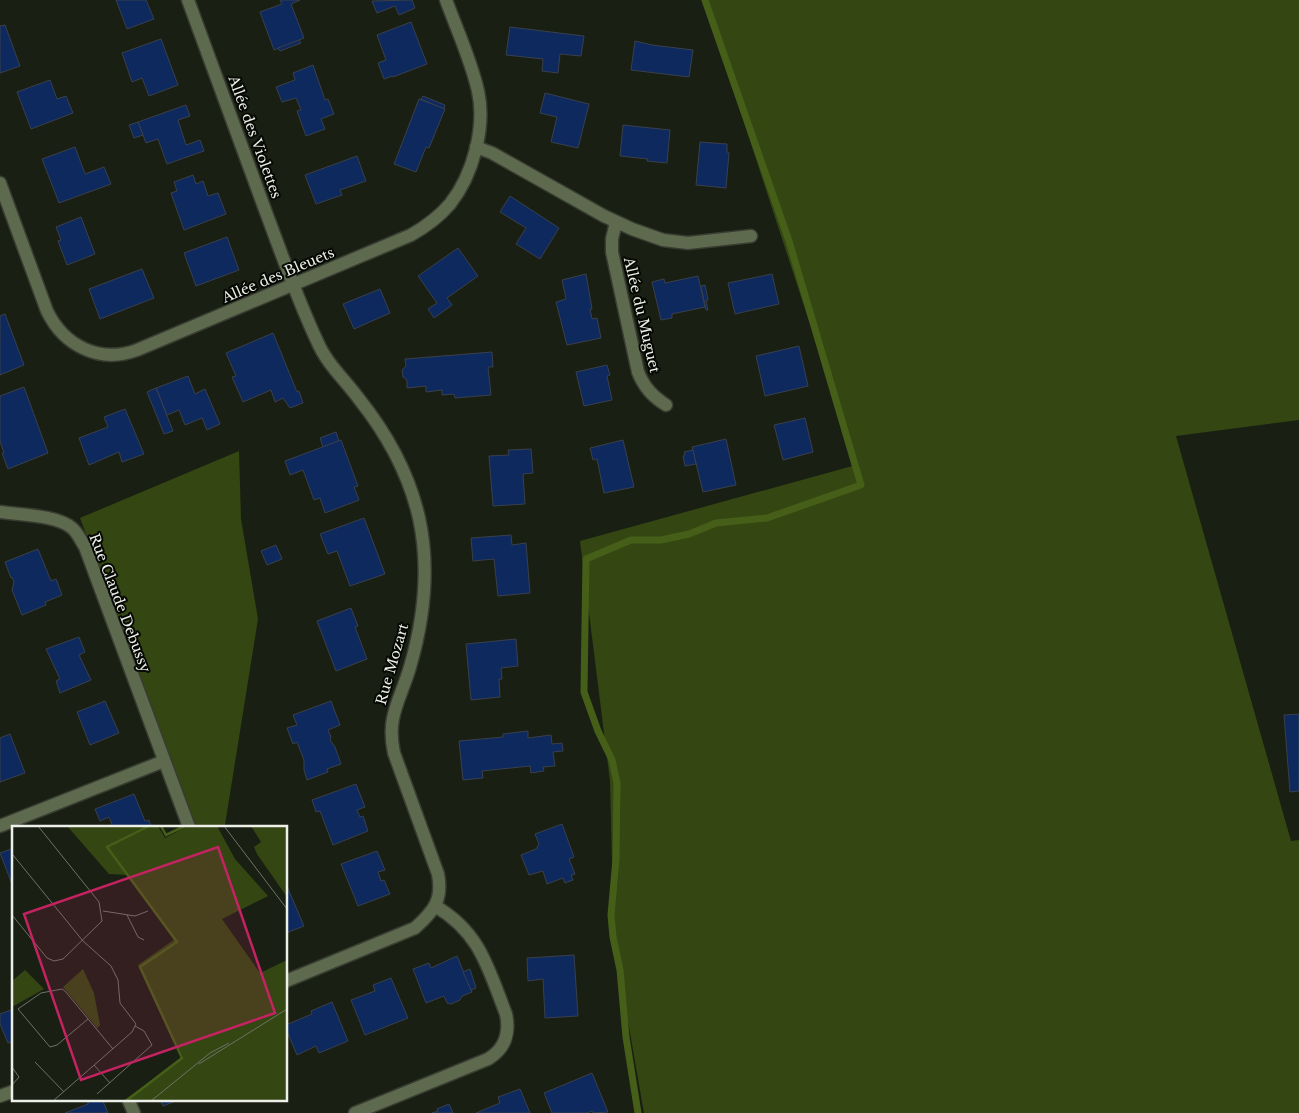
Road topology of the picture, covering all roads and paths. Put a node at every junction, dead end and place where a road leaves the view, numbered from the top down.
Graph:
1 (188, 0) edge
2 (446, 0) edge
3 (476, 147) junction
4 (0, 182) edge
5 (616, 222) junction
6 (751, 236) dead end
7 (294, 285) junction
8 (666, 404) dead end
9 (0, 512) edge
10 (164, 761) junction
11 (0, 826) edge
12 (189, 826) edge
13 (435, 906) junction
14 (288, 980) edge
15 (12, 1092) edge
16 (0, 1096) edge
17 (128, 1100) edge
18 (134, 1113) edge
19 (355, 1113) edge

1 - 7 street, Allée des Violettes
2 - 3 street, Allée des Bleuets
3 - 5 street
3 - 7 street, Allée des Bleuets
4 - 7 street, Allée des Bleuets
5 - 6 street
5 - 8 street, Allée du Muguet
7 - 13 street, Rue Mozart
9 - 10 street, Rue Claude Debussy
10 - 11 street
10 - 12 street, Rue Claude Debussy
13 - 14 street
13 - 19 street
15 - 16 street
17 - 18 street

